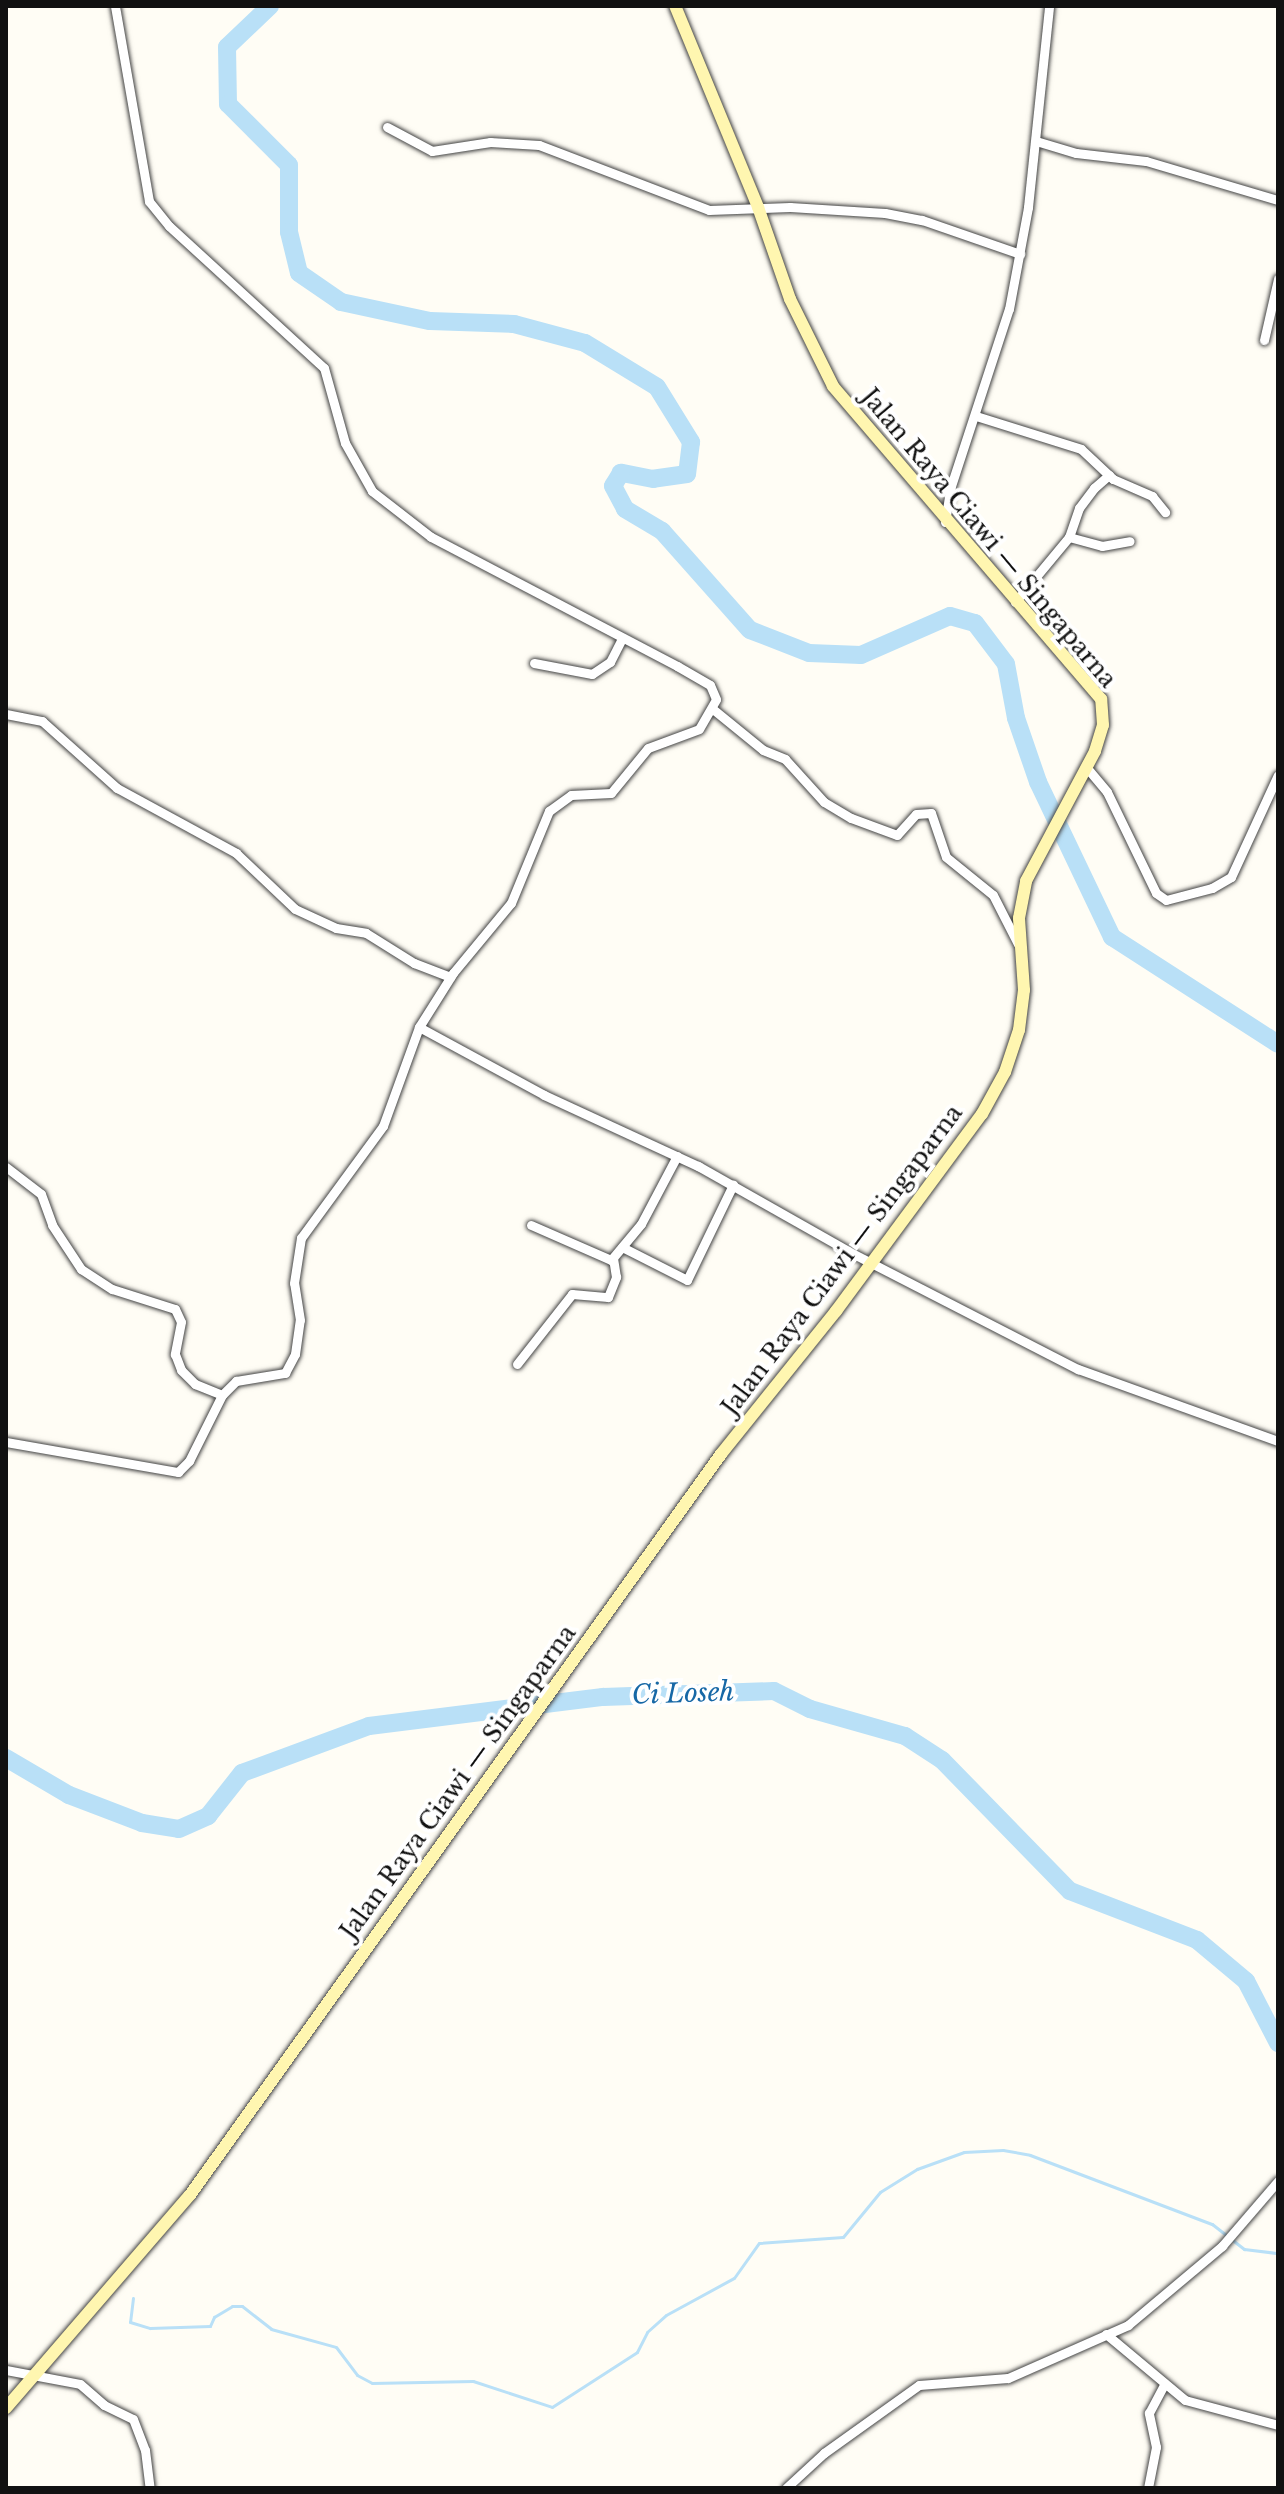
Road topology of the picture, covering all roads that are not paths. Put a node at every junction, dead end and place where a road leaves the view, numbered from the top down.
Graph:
1 (115, 6) edge
2 (675, 6) edge
3 (1049, 6) edge
4 (387, 127) dead end
5 (1036, 141) junction
6 (1278, 200) edge
7 (758, 207) junction
8 (1020, 254) junction
9 (1278, 279) edge
10 (1264, 340) dead end
11 (976, 416) junction
12 (1109, 475) junction
13 (1165, 512) dead end
14 (945, 522) junction
15 (1069, 537) junction
16 (1130, 541) dead end
17 (1015, 602) junction
18 (622, 638) junction
19 (534, 663) dead end
20 (714, 710) junction
21 (6, 714) edge
22 (1087, 768) junction
23 (1278, 775) edge
24 (1023, 960) junction
25 (450, 977) junction
26 (419, 1027) junction
27 (677, 1156) junction
28 (6, 1167) edge
29 (733, 1185) junction
30 (531, 1225) dead end
31 (622, 1247) junction
32 (613, 1258) junction
33 (868, 1261) junction
34 (517, 1364) dead end
35 (222, 1395) junction
36 (1278, 1441) edge
37 (6, 1442) edge
38 (1278, 2181) edge
39 (1106, 2334) junction
40 (6, 2370) edge
41 (33, 2375) junction
42 (1164, 2385) junction
43 (6, 2408) edge
44 (1278, 2425) edge
45 (150, 2488) edge
46 (786, 2488) edge
47 (1148, 2488) edge

1 - 18 street
2 - 7 main road, Jalan Raya Ciawi — Singaparna
3 - 5 street
4 - 7 street
5 - 6 street
5 - 8 street
7 - 8 street
7 - 14 main road, Jalan Raya Ciawi — Singaparna
8 - 11 street
9 - 10 street
11 - 12 street
11 - 14 street
12 - 13 street
12 - 15 street
14 - 17 main road, Jalan Raya Ciawi — Singaparna
15 - 16 street
15 - 17 street
17 - 22 main road, Jalan Raya Ciawi — Singaparna
18 - 19 street
18 - 20 street
20 - 24 street
20 - 25 street
21 - 25 street
22 - 23 street
22 - 24 main road, Jalan Raya Ciawi — Singaparna
24 - 33 main road, Jalan Raya Ciawi — Singaparna
25 - 26 street
26 - 27 street
26 - 35 street
27 - 29 street
27 - 31 street
28 - 35 street
29 - 31 street
29 - 33 street
30 - 32 street
31 - 32 street
32 - 34 street
33 - 36 street
33 - 41 main road, Jalan Raya Ciawi — Singaparna
35 - 37 street
38 - 39 street
39 - 42 street
39 - 46 street
40 - 41 street
41 - 43 main road, Jalan Raya Ciawi — Singaparna
41 - 45 street
42 - 44 street
42 - 47 street

